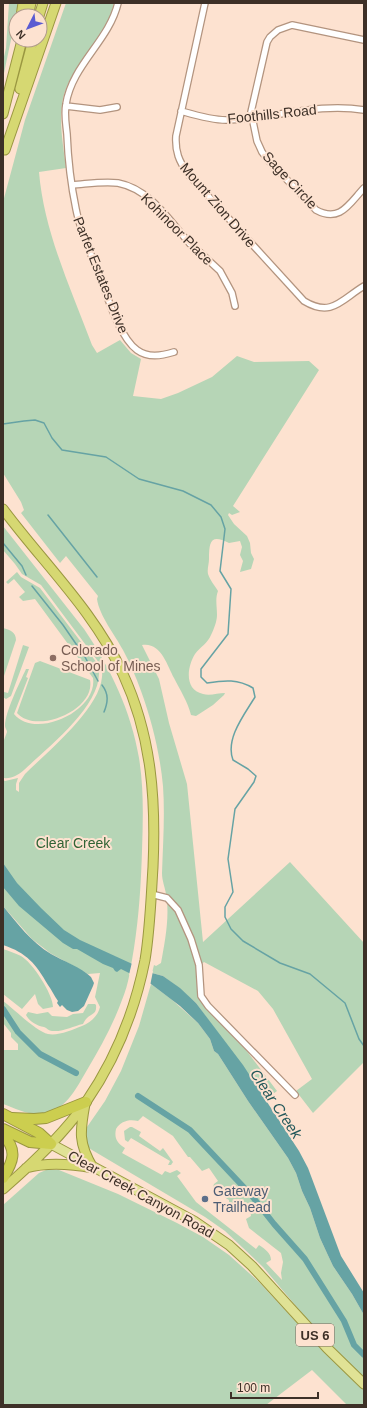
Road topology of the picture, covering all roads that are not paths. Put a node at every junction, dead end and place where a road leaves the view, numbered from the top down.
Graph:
1 (56, 3) edge
2 (118, 3) edge
3 (205, 3) edge
4 (364, 40) edge
5 (15, 48) edge
6 (20, 48) edge
7 (31, 48) edge
8 (66, 106) junction
9 (117, 107) dead end
10 (364, 110) edge
11 (180, 112) junction
12 (3, 113) edge
13 (253, 117) junction
14 (4, 153) edge
15 (72, 185) junction
16 (364, 188) edge
17 (364, 286) edge
18 (235, 306) dead end
19 (174, 352) dead end
20 (3, 509) edge
21 (151, 894) junction
22 (295, 1095) dead end
23 (86, 1102) junction
24 (8, 1116) edge
25 (3, 1129) edge
26 (3, 1135) edge
27 (51, 1144) junction
28 (25, 1168) junction
29 (93, 1168) junction
30 (3, 1178) edge
31 (3, 1189) edge
32 (364, 1384) edge

1 - 14 highway
2 - 8 street, Parfet Estates Drive
3 - 11 street, Mount Zion Drive
4 - 13 street
5 - 12 highway
6 - 12 highway
7 - 14 highway
8 - 9 street
8 - 15 street, Parfet Estates Drive
10 - 13 street, Foothills Road
11 - 13 street, Foothills Road
11 - 17 street, Mount Zion Drive
13 - 16 street, Sage Circle
15 - 18 street, Kohinoor Place
15 - 19 street, Parfet Estates Drive
20 - 21 highway
21 - 22 street
21 - 23 highway
23 - 24 highway
23 - 27 highway
23 - 29 highway
24 - 27 highway
25 - 27 highway
26 - 30 highway
27 - 28 highway
27 - 29 main road, Clear Creek Canyon Road / US 6
28 - 29 highway
28 - 31 highway
29 - 32 main road, Clear Creek Canyon Road / US 6

